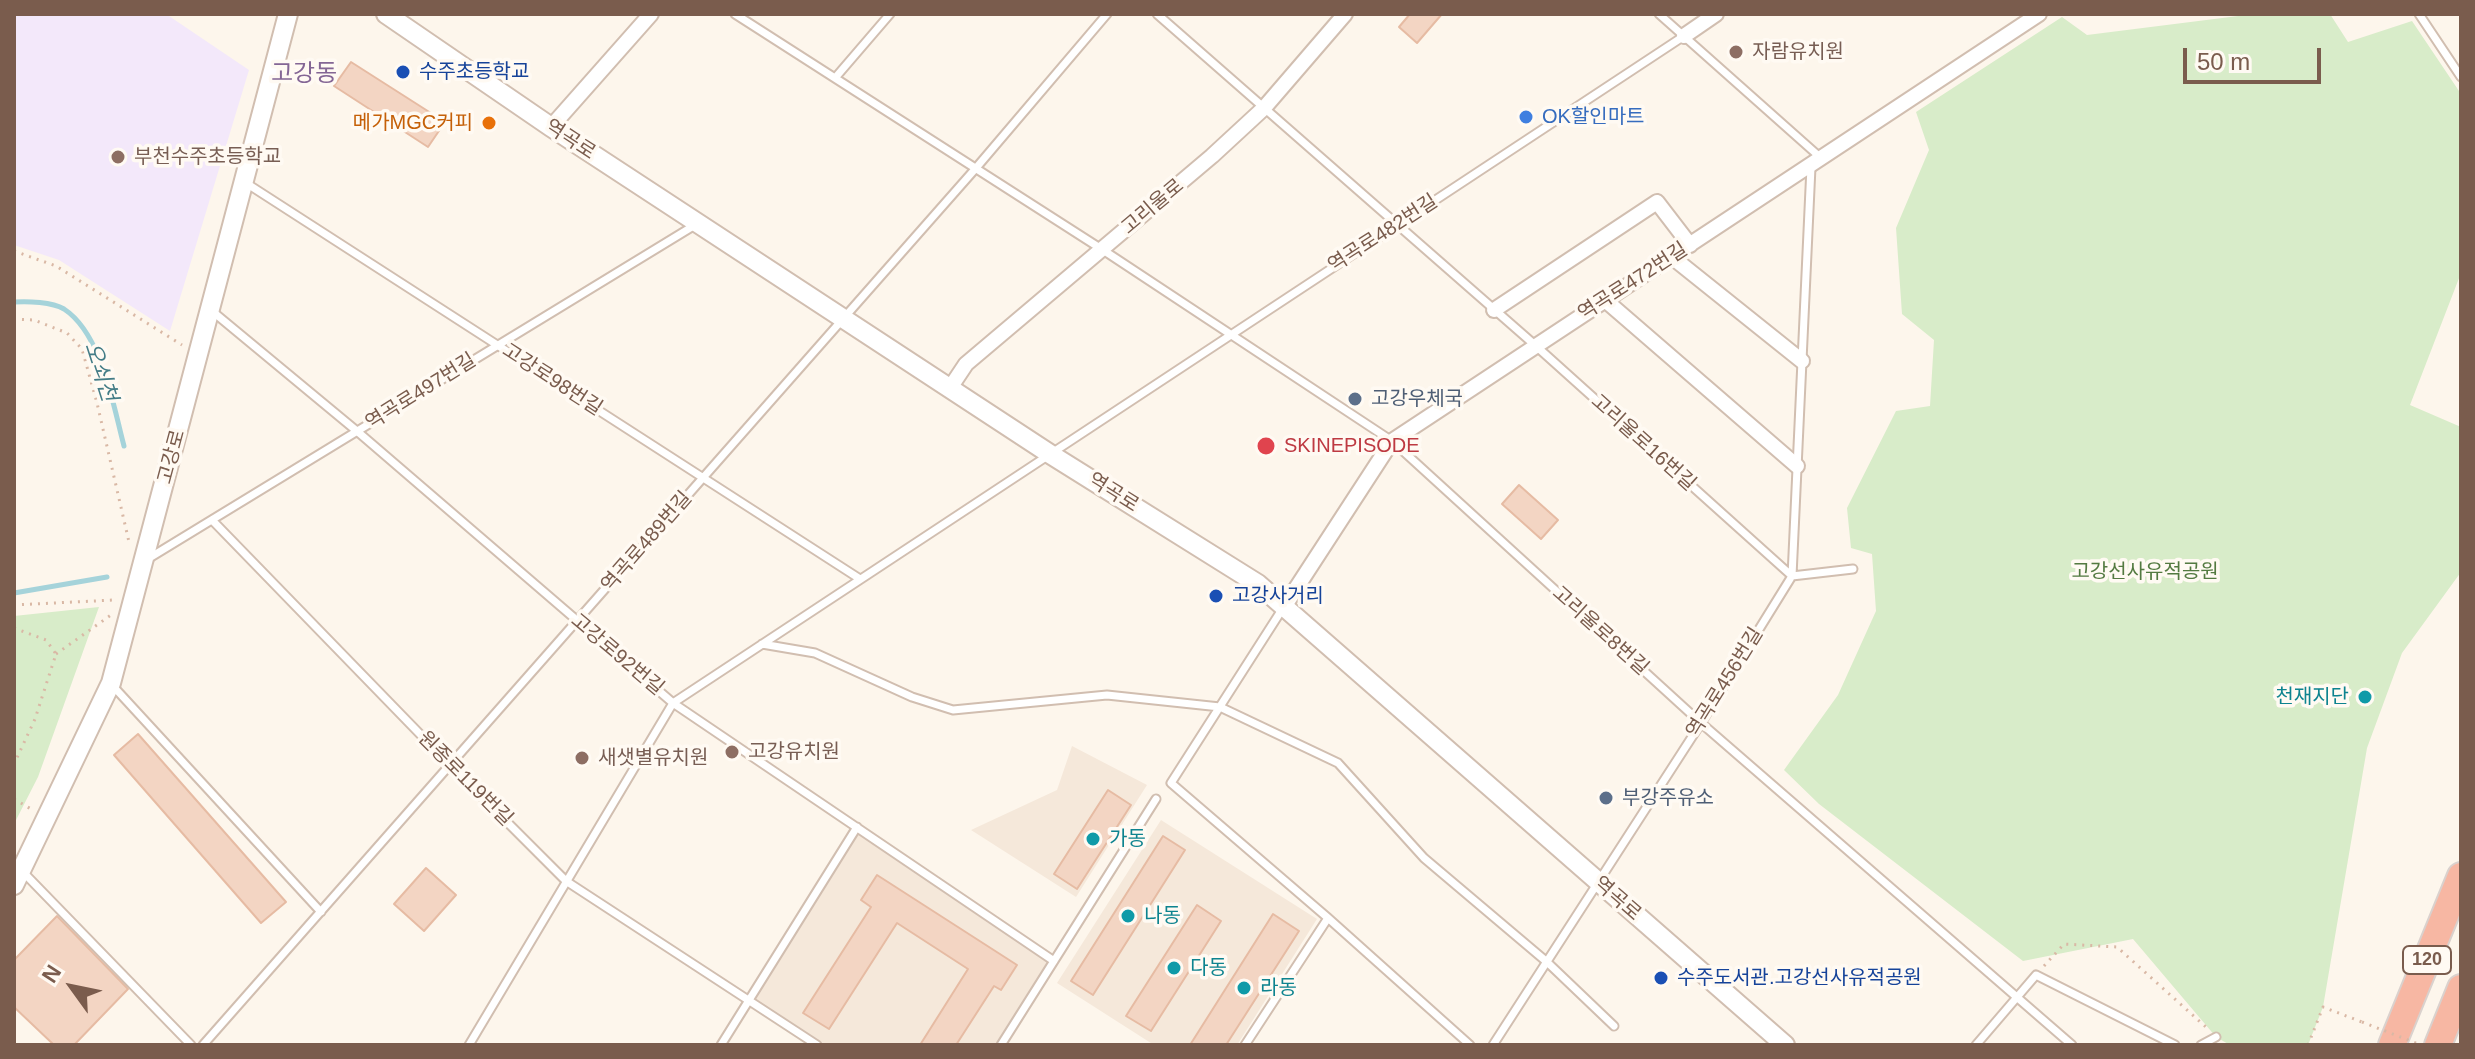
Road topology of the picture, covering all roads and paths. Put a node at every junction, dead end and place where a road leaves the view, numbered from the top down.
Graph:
1 (288, 14) edge
2 (386, 14) edge
3 (651, 14) edge
4 (735, 14) edge
5 (890, 14) edge
6 (1107, 14) edge
7 (1157, 14) edge
8 (1345, 14) edge
9 (1659, 14) edge
10 (1716, 14) edge
11 (2039, 14) edge
12 (2419, 14) edge
13 (1684, 36) junction
14 (2461, 77) edge
15 (835, 78) junction
16 (1264, 108) junction
17 (551, 127) junction
18 (1816, 161) junction
19 (976, 168) junction
20 (244, 181) junction
21 (698, 223) junction
22 (1396, 226) junction
23 (1690, 245) junction
24 (1103, 250) junction
25 (14, 251) edge
26 (1672, 257) junction
27 (1605, 300) junction
28 (210, 310) junction
29 (1494, 310) junction
30 (843, 317) junction
31 (14, 319) edge
32 (1231, 335) junction
33 (497, 345) junction
34 (1536, 346) junction
35 (198, 356) junction
36 (1802, 361) junction
37 (950, 388) junction
38 (358, 432) junction
39 (1392, 441) junction
40 (1050, 454) junction
41 (1797, 466) junction
42 (703, 478) junction
43 (212, 520) junction
44 (144, 561) junction
45 (1853, 569) dead end
46 (1792, 576) junction
47 (860, 579) junction
48 (136, 591) junction
49 (14, 605) edge
50 (1284, 607) junction
51 (577, 622) junction
52 (14, 628) edge
53 (762, 644) junction
54 (56, 654) junction
55 (111, 683) junction
56 (673, 703) junction
57 (1220, 707) junction
58 (1701, 723) junction
59 (14, 764) edge
60 (450, 765) junction
61 (1156, 799) dead end
62 (857, 827) junction
63 (2461, 876) edge
64 (18, 878) edge
65 (566, 881) junction
66 (1599, 883) junction
67 (321, 912) junction
68 (1328, 918) junction
69 (1054, 961) junction
70 (1547, 962) junction
71 (2036, 975) junction
72 (2461, 988) edge
73 (2018, 998) junction
74 (749, 1001) junction
75 (1614, 1026) dead end
76 (2216, 1037) joint
77 (191, 1045) edge
78 (203, 1045) edge
79 (469, 1045) edge
80 (721, 1045) edge
81 (817, 1045) edge
82 (1001, 1045) edge
83 (1245, 1045) edge
84 (1470, 1045) edge
85 (1493, 1045) edge
86 (1785, 1045) edge
87 (1976, 1045) edge
88 (2072, 1045) edge
89 (2175, 1045) edge
90 (2201, 1045) edge
91 (2308, 1045) edge
92 (2392, 1045) edge
93 (2421, 1045) edge
94 (2438, 1045) edge

1 - 20 street, 고강로
2 - 17 street, 역곡로
3 - 17 street
4 - 15 lane, 고리울로8번길
5 - 15 lane
6 - 19 lane, 역곡로489번길
7 - 16 lane, 고리울로16번길
8 - 16 street, 고리울로
9 - 13 lane
10 - 13 street, 역곡로482번길
11 - 18 street, 역곡로472번길
12 - 14 lane
13 - 18 lane
13 - 22 lane, 역곡로482번길
15 - 19 lane, 고리울로8번길
16 - 22 lane, 고리울로16번길
16 - 24 street, 고리울로
17 - 21 street, 역곡로
18 - 23 street, 역곡로472번길
18 - 36 lane, 역곡로456번길
19 - 24 lane, 고리울로8번길
19 - 30 lane, 역곡로489번길
20 - 28 street, 고강로
20 - 33 lane, 고강로98번길
21 - 30 street, 역곡로
21 - 33 lane, 역곡로497번길
22 - 29 lane, 고리울로16번길
22 - 32 lane, 역곡로482번길
23 - 26 street, 역곡로472번길
23 - 29 street
24 - 32 lane, 고리울로8번길
24 - 37 street, 고리울로
25 - 35 path
26 - 27 street, 역곡로472번길
26 - 36 street
27 - 34 street, 역곡로472번길
27 - 41 street
28 - 35 street, 고강로
28 - 38 lane, 고강로92번길
29 - 34 lane, 고리울로16번길
30 - 37 street, 역곡로
30 - 42 lane, 역곡로489번길
31 - 48 path
32 - 39 lane, 고리울로8번길
32 - 40 lane, 역곡로482번길
33 - 38 lane, 역곡로497번길
33 - 42 lane, 고강로98번길
34 - 39 street, 역곡로472번길
34 - 46 lane, 고리울로16번길
35 - 44 street, 고강로
36 - 41 lane, 역곡로456번길
37 - 40 street, 역곡로
38 - 43 lane, 역곡로497번길
38 - 51 lane, 고강로92번길
39 - 50 street, 역곡로472번길
39 - 58 lane, 고리울로8번길
40 - 47 lane, 역곡로482번길
40 - 50 street, 역곡로
41 - 46 lane, 역곡로456번길
42 - 47 lane, 고강로98번길
42 - 51 lane, 역곡로489번길
43 - 44 lane, 역곡로497번길
43 - 60 lane, 원종로119번길
44 - 48 street, 고강로
45 - 46 lane
46 - 58 lane, 역곡로456번길
47 - 53 lane, 역곡로482번길
48 - 49 path
48 - 54 path
48 - 55 street, 고강로
50 - 57 lane
50 - 66 street, 역곡로
51 - 56 lane, 고강로92번길
51 - 60 lane, 역곡로489번길
52 - 54 path
53 - 56 lane, 역곡로482번길
53 - 57 lane
54 - 59 path
55 - 64 street, 고강로
55 - 67 lane
56 - 62 lane, 고강로92번길
56 - 65 lane
57 - 68 lane
57 - 70 lane
58 - 66 lane, 역곡로456번길
58 - 73 lane, 고리울로8번길
60 - 65 lane, 원종로119번길
60 - 67 lane, 역곡로489번길
61 - 69 lane
62 - 69 lane, 고강로92번길
62 - 74 lane
63 - 92 highway, 120
64 - 77 lane
65 - 74 lane, 원종로119번길
65 - 79 lane
66 - 70 lane, 역곡로456번길
66 - 86 street, 역곡로
67 - 78 lane, 역곡로489번길
68 - 83 lane
68 - 84 lane
69 - 82 lane
70 - 75 lane
70 - 85 lane, 역곡로456번길
71 - 73 lane
71 - 76 path
71 - 89 lane
72 - 94 highway, 120
73 - 87 lane
73 - 88 lane, 고리울로8번길
74 - 80 lane
74 - 81 lane, 원종로119번길
76 - 90 lane
91 - 93 path, bridge

